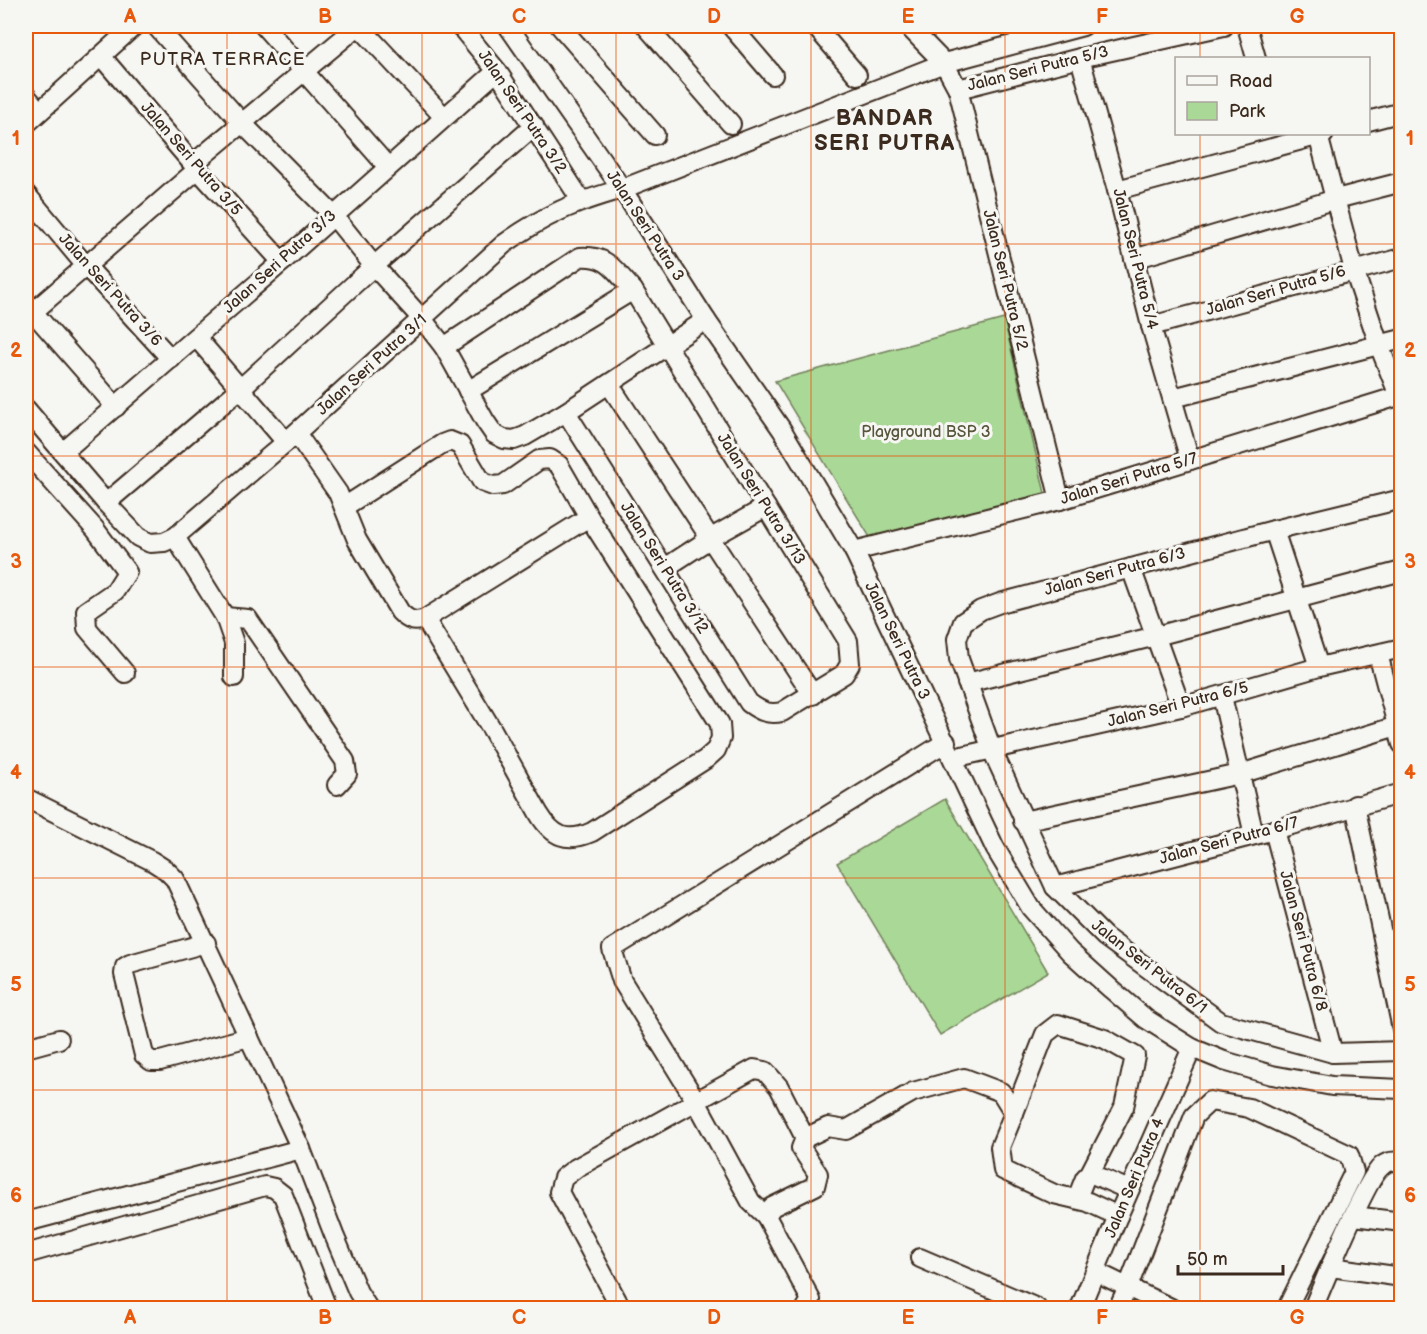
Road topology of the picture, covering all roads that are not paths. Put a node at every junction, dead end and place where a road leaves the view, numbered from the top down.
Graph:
1 (134, 26) edge
2 (156, 26) edge
3 (264, 26) edge
4 (359, 26) edge
5 (460, 26) edge
6 (508, 26) edge
7 (560, 26) edge
8 (646, 26) edge
9 (730, 26) edge
10 (815, 26) edge
11 (908, 26) edge
12 (1083, 26) edge
13 (1224, 26) edge
14 (1247, 26) edge
15 (101, 56) junction
16 (1256, 57) edge
17 (1080, 58) junction
18 (944, 63) junction
19 (305, 71) junction
20 (497, 71) junction
21 (773, 75) dead end
22 (857, 75) dead end
23 (958, 89) junction
24 (26, 96) edge
25 (39, 111) junction
26 (1401, 112) edge
27 (444, 117) junction
28 (1370, 120) edge
29 (243, 123) junction
30 (26, 124) edge
31 (731, 124) dead end
32 (534, 126) junction
33 (655, 135) dead end
34 (1314, 135) edge
35 (1321, 135) edge
36 (1279, 140) edge
37 (196, 166) junction
38 (388, 166) junction
39 (1401, 182) edge
40 (622, 189) junction
41 (1117, 190) junction
42 (26, 194) edge
43 (581, 200) junction
44 (1336, 200) junction
45 (333, 215) junction
46 (1401, 258) edge
47 (1134, 260) junction
48 (282, 262) junction
49 (87, 266) junction
50 (374, 266) junction
51 (1354, 270) junction
52 (633, 290) junction
53 (28, 311) edge
54 (423, 320) junction
55 (706, 320) junction
56 (1151, 326) junction
57 (196, 337) junction
58 (1401, 339) edge
59 (1379, 345) junction
60 (666, 346) junction
61 (444, 347) junction
62 (171, 359) junction
63 (609, 384) junction
64 (240, 389) junction
65 (468, 391) junction
66 (1400, 396) edge
67 (1173, 398) junction
68 (116, 407) junction
69 (26, 409) edge
70 (566, 412) junction
71 (291, 438) junction
72 (26, 452) edge
73 (63, 452) junction
74 (1190, 460) junction
75 (1401, 499) edge
76 (1060, 500) junction
77 (106, 503) junction
78 (344, 507) junction
79 (766, 507) junction
80 (589, 518) junction
81 (1274, 530) junction
82 (175, 537) junction
83 (711, 538) junction
84 (854, 551) junction
85 (665, 568) junction
86 (1131, 568) junction
87 (1401, 571) edge
88 (1296, 598) junction
89 (225, 617) junction
90 (425, 619) junction
91 (1155, 636) junction
92 (1401, 648) edge
93 (1378, 654) junction
94 (1319, 668) junction
95 (125, 673) dead end
96 (234, 677) dead end
97 (967, 683) junction
98 (813, 695) junction
99 (1222, 696) junction
100 (1181, 707) junction
101 (771, 714) joint
102 (1399, 735) edge
103 (949, 750) junction
104 (992, 750) junction
105 (1240, 774) junction
106 (337, 784) dead end
107 (1401, 793) edge
108 (26, 798) edge
109 (1355, 805) junction
110 (1023, 821) junction
111 (1274, 830) junction
112 (1254, 835) junction
113 (1055, 887) junction
114 (206, 944) junction
115 (1401, 1029) edge
116 (249, 1036) junction
117 (59, 1039) dead end
118 (26, 1048) edge
119 (1192, 1048) junction
120 (1401, 1051) edge
121 (1333, 1053) junction
122 (1401, 1089) edge
123 (696, 1101) junction
124 (1014, 1113) junction
125 (805, 1138) junction
126 (301, 1149) junction
127 (1401, 1162) edge
128 (1090, 1173) junction
129 (1129, 1190) junction
130 (1077, 1198) junction
131 (766, 1216) junction
132 (1118, 1216) junction
133 (1354, 1216) junction
134 (26, 1222) edge
135 (1401, 1222) edge
136 (26, 1254) edge
137 (920, 1258) dead end
138 (1331, 1267) junction
139 (1096, 1272) junction
140 (1401, 1277) edge
141 (1128, 1287) junction
142 (327, 1308) edge
143 (368, 1308) edge
144 (621, 1308) edge
145 (806, 1308) edge
146 (1032, 1308) edge
147 (1080, 1308) edge
148 (1118, 1308) edge
149 (1171, 1308) edge
150 (1287, 1308) edge
151 (1313, 1308) edge

1 - 15 street
2 - 29 street
3 - 19 street
4 - 19 street
4 - 27 street
5 - 20 street, Jalan Seri Putra 3/2
6 - 40 street, Jalan Seri Putra 3
7 - 33 street
8 - 31 street
9 - 21 street
10 - 22 street
11 - 18 street, Jalan Seri Putra 5/2
12 - 18 street, Jalan Seri Putra 3/1
13 - 17 street, Jalan Seri Putra 5/3
14 - 16 street
15 - 25 street
15 - 37 street, Jalan Seri Putra 3/5
17 - 23 street, Jalan Seri Putra 5/3
17 - 41 street, Jalan Seri Putra 5/4
18 - 23 street, Jalan Seri Putra 5/2
18 - 40 street, Jalan Seri Putra 3/1
19 - 29 street
19 - 38 street
20 - 27 street, Jalan Seri Putra 3/3
20 - 32 street, Jalan Seri Putra 3/2
23 - 76 street, Jalan Seri Putra 5/2
24 - 25 street
25 - 30 street
26 - 28 street
27 - 38 street, Jalan Seri Putra 3/3
29 - 37 street
29 - 45 street
32 - 43 street, Jalan Seri Putra 3/2
32 - 50 street
34 - 36 street
35 - 44 street
36 - 41 street
37 - 48 street, Jalan Seri Putra 3/5
37 - 49 street
38 - 45 street, Jalan Seri Putra 3/3
39 - 44 street
40 - 43 street, Jalan Seri Putra 3/1
40 - 55 street, Jalan Seri Putra 3
41 - 47 street, Jalan Seri Putra 5/4
42 - 49 street, Jalan Seri Putra 3/6
43 - 54 street, Jalan Seri Putra 3/1
44 - 47 street
44 - 51 street
45 - 48 street, Jalan Seri Putra 3/3
45 - 50 street
46 - 51 street, Jalan Seri Putra 5/6
47 - 56 street, Jalan Seri Putra 5/4
48 - 57 street, Jalan Seri Putra 3/3
49 - 53 street
49 - 62 street, Jalan Seri Putra 3/6
50 - 54 street
50 - 64 street
51 - 56 street, Jalan Seri Putra 5/6
51 - 59 street
52 - 60 street, Jalan Seri Putra 3/13
52 - 61 street, Jalan Seri Putra 3/13
52 - 65 street
53 - 68 street
54 - 61 street
54 - 71 street, Jalan Seri Putra 3/1
55 - 60 street
55 - 84 street, Jalan Seri Putra 3
56 - 67 street, Jalan Seri Putra 5/4
57 - 62 street, Jalan Seri Putra 3/3
57 - 64 street
58 - 59 street
59 - 66 street
59 - 67 street
60 - 63 street
60 - 79 street, Jalan Seri Putra 3/13
61 - 65 street
62 - 68 street, Jalan Seri Putra 3/3
63 - 70 street
63 - 83 street
64 - 71 street
64 - 77 street
65 - 70 street
66 - 74 street, Jalan Seri Putra 5/7
67 - 74 street, Jalan Seri Putra 5/4
68 - 73 street, Jalan Seri Putra 3/3
69 - 73 street
70 - 85 street, Jalan Seri Putra 3/12
71 - 78 street
71 - 82 street, Jalan Seri Putra 3/1
72 - 95 street
73 - 77 street
74 - 76 street, Jalan Seri Putra 5/7
75 - 81 street, Jalan Seri Putra 6/3
76 - 84 street, Jalan Seri Putra 5/7
77 - 82 street
78 - 80 street
78 - 90 street
79 - 83 street
79 - 98 street, Jalan Seri Putra 3/13
80 - 90 street
80 - 90 street
81 - 86 street, Jalan Seri Putra 6/3
81 - 88 street
82 - 89 street
83 - 85 street
83 - 98 street
84 - 103 street, Jalan Seri Putra 3
85 - 101 street, Jalan Seri Putra 3/12
86 - 91 street
86 - 97 street, Jalan Seri Putra 6/3
87 - 88 street
88 - 91 street
88 - 94 street
89 - 96 street
89 - 106 street
91 - 97 street
91 - 100 street
92 - 93 street, Jalan Seri Putra 6/5
93 - 94 street, Jalan Seri Putra 6/5
93 - 102 street
94 - 99 street, Jalan Seri Putra 6/5
97 - 104 street, Jalan Seri Putra 6/3
98 - 101 street, Jalan Seri Putra 3/13
99 - 100 street, Jalan Seri Putra 6/5
99 - 105 street
100 - 104 street, Jalan Seri Putra 6/5
102 - 105 street
103 - 104 street, Jalan Seri Putra 6/5
103 - 119 street, Jalan Seri Putra 3
103 - 123 street
104 - 110 street, Jalan Seri Putra 6/1
105 - 110 street
105 - 112 street
107 - 109 street, Jalan Seri Putra 6/7
108 - 114 street
109 - 111 street, Jalan Seri Putra 6/7
109 - 115 street
110 - 113 street, Jalan Seri Putra 6/1
111 - 112 street, Jalan Seri Putra 6/7
111 - 121 street, Jalan Seri Putra 6/8
112 - 113 street, Jalan Seri Putra 6/7
113 - 121 street, Jalan Seri Putra 6/1
114 - 116 street
114 - 116 street
116 - 126 street
117 - 118 street
119 - 122 street, Jalan Seri Putra 3
119 - 129 street, Jalan Seri Putra 4
120 - 121 street, Jalan Seri Putra 6/1
123 - 125 street
123 - 131 street
123 - 144 street
124 - 125 street
124 - 128 street
124 - 130 street
125 - 131 street
126 - 134 street
126 - 143 street
127 - 133 street
128 - 129 street
128 - 130 street
129 - 132 street, Jalan Seri Putra 4
130 - 132 street
131 - 145 street
132 - 139 street, Jalan Seri Putra 4
133 - 135 street
133 - 138 street
136 - 142 street
137 - 146 street
138 - 140 street
138 - 151 street
139 - 141 street
139 - 147 street, Jalan Seri Putra 4
141 - 148 street
141 - 149 street
141 - 150 street

